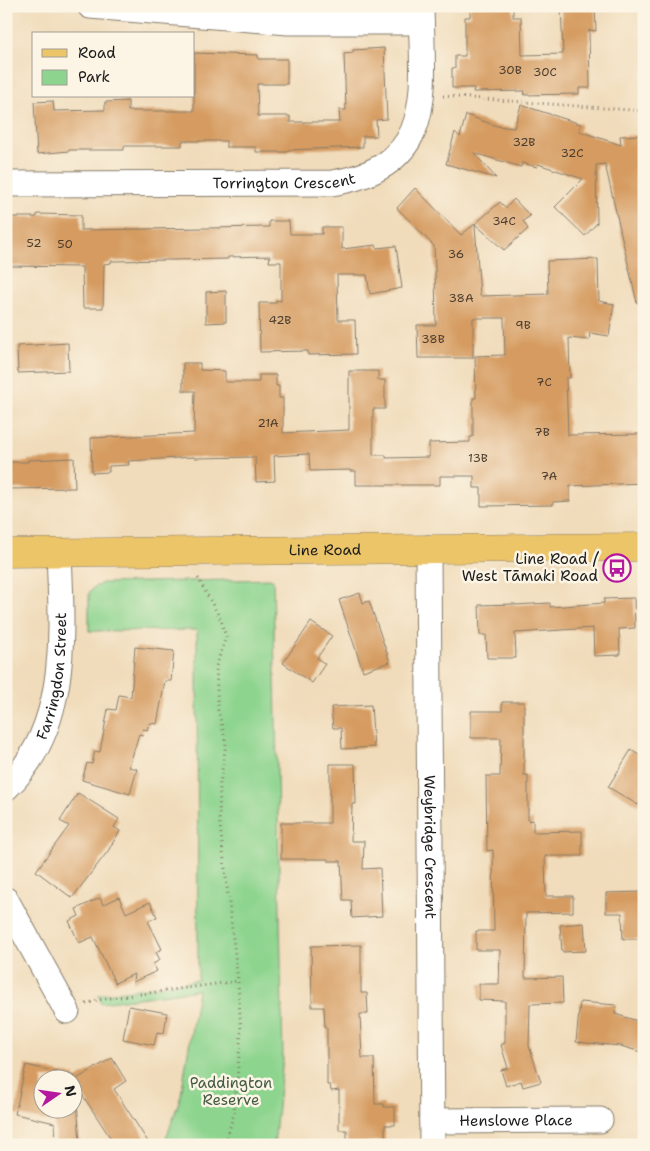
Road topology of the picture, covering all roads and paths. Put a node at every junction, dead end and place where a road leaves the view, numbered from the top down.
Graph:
1 (90, 6) edge
2 (421, 14) edge
3 (443, 96) dead end
4 (644, 111) edge
5 (6, 184) edge
6 (644, 547) edge
7 (428, 548) junction
8 (59, 552) junction
9 (6, 553) edge
10 (198, 578) dead end
11 (6, 788) edge
12 (6, 900) edge
13 (238, 980) junction
14 (67, 1011) joint
15 (600, 1120) dead end
16 (432, 1133) edge
17 (225, 1145) edge

1 - 2 street
2 - 5 street, Torrington Crescent
3 - 4 path
6 - 7 main road, Line Road
7 - 8 main road, Line Road
7 - 16 street, Weybridge Crescent
8 - 9 main road, Line Road
8 - 11 street, Farringdon Street
10 - 13 path
12 - 14 street
13 - 14 path
13 - 17 path
15 - 16 street, Henslowe Place

